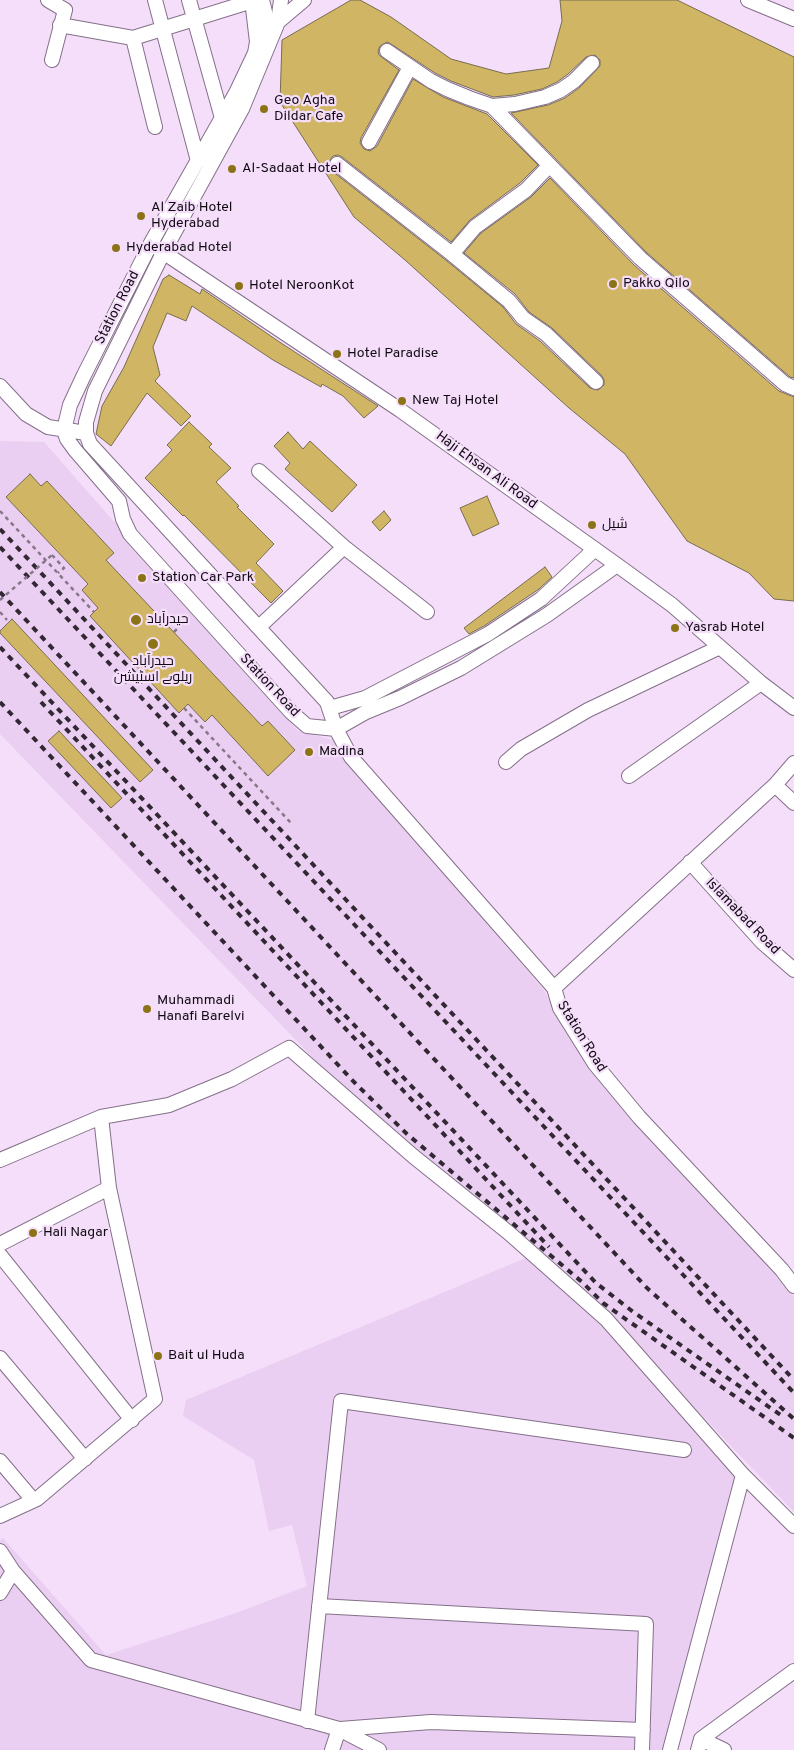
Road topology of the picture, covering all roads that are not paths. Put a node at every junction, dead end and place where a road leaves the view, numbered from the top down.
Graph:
1 (48, 0) edge
2 (155, 0) edge
3 (190, 0) edge
4 (281, 0) edge
5 (304, 0) edge
6 (748, 0) edge
7 (258, 3) edge
8 (195, 18) junction
9 (794, 19) edge
10 (278, 22) junction
11 (60, 24) junction
12 (162, 28) junction
13 (133, 38) junction
14 (387, 51) dead end
15 (260, 55) junction
16 (52, 60) dead end
17 (592, 63) dead end
18 (410, 67) junction
19 (492, 106) junction
20 (222, 118) junction
21 (155, 127) dead end
22 (369, 142) dead end
23 (198, 161) junction
24 (337, 164) dead end
25 (549, 166) junction
26 (151, 243) junction
27 (163, 253) junction
28 (452, 254) junction
29 (596, 382) dead end
30 (0, 386) edge
31 (794, 388) edge
32 (64, 430) junction
33 (86, 433) junction
34 (259, 472) dead end
35 (344, 547) junction
36 (595, 549) junction
37 (617, 565) junction
38 (427, 612) dead end
39 (259, 627) junction
40 (720, 647) junction
41 (761, 683) junction
42 (330, 708) junction
43 (794, 708) edge
44 (336, 729) junction
45 (506, 762) dead end
46 (794, 762) edge
47 (630, 776) dead end
48 (775, 785) junction
49 (794, 803) edge
50 (690, 862) junction
51 (794, 970) edge
52 (554, 988) junction
53 (102, 1117) junction
54 (0, 1160) edge
55 (109, 1188) junction
56 (0, 1244) edge
57 (0, 1255) edge
58 (794, 1286) edge
59 (0, 1358) edge
60 (132, 1420) junction
61 (684, 1450) dead end
62 (85, 1458) junction
63 (0, 1461) edge
64 (743, 1475) junction
65 (33, 1500) junction
66 (0, 1516) edge
67 (794, 1526) edge
68 (0, 1551) edge
69 (13, 1571) junction
70 (0, 1593) edge
71 (319, 1606) junction
72 (794, 1671) edge
73 (307, 1721) junction
74 (339, 1729) junction
75 (643, 1730) junction
76 (700, 1744) edge
77 (332, 1750) edge
78 (379, 1750) edge
79 (642, 1750) edge
80 (670, 1750) edge
81 (724, 1750) edge

1 - 11 street
2 - 12 street
3 - 8 street
4 - 10 street, Station Road
5 - 10 street
6 - 9 street
7 - 8 street
7 - 15 street, Station Road
7 - 15 street
8 - 12 street
8 - 20 street
10 - 15 street, Station Road
11 - 13 street
11 - 16 street
12 - 13 street
12 - 23 street
13 - 21 street
14 - 18 street
15 - 20 street, Station Road
15 - 27 street, Station Road
17 - 19 street
18 - 19 street
18 - 22 street
19 - 25 street
20 - 23 street, Station Road
23 - 26 street, Station Road
24 - 28 street
25 - 28 street
25 - 31 street
26 - 27 street, Haji Ehsan Ali Road
26 - 32 street, Station Road
27 - 33 street, Station Road
27 - 36 street, Haji Ehsan Ali Road
28 - 29 street
30 - 32 street
32 - 33 street
32 - 44 street, Station Road
33 - 39 street
34 - 35 street
35 - 38 street
35 - 39 street
36 - 37 street, Haji Ehsan Ali Road
36 - 42 street
37 - 40 street, Haji Ehsan Ali Road
37 - 44 street
39 - 42 street
40 - 41 street, Haji Ehsan Ali Road
40 - 45 street
41 - 43 street, Haji Ehsan Ali Road
41 - 47 street
42 - 44 street
44 - 52 street, Station Road
46 - 48 street
48 - 49 street
48 - 50 street
50 - 51 street, Islamabad Road
50 - 52 street
52 - 58 street, Station Road
53 - 54 street
53 - 55 street
53 - 64 street
55 - 56 street
55 - 60 street
57 - 60 street
59 - 62 street
60 - 62 street
61 - 71 street
62 - 65 street
63 - 65 street
64 - 67 street
64 - 80 street
65 - 66 street
68 - 69 street
69 - 70 street
69 - 73 street
71 - 73 street
71 - 75 street
72 - 76 street
73 - 74 street
74 - 75 street
74 - 77 street
74 - 78 street
75 - 79 street
76 - 81 street

